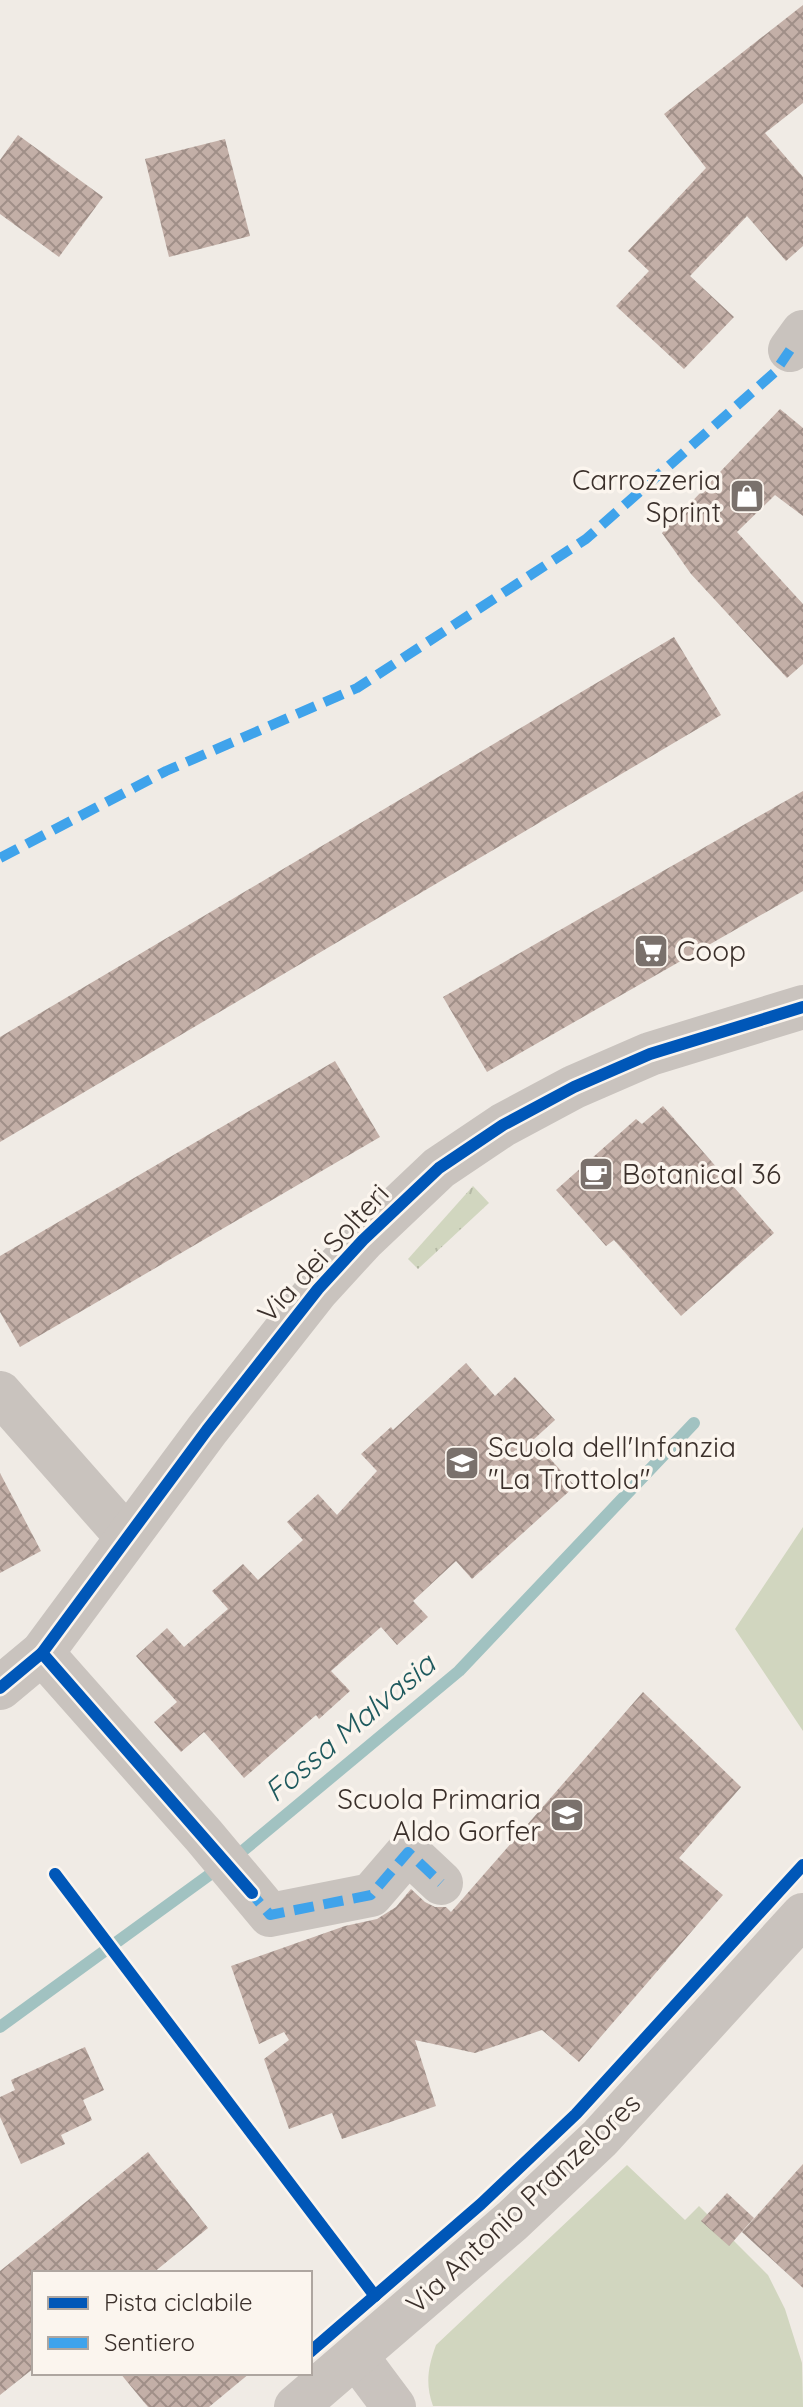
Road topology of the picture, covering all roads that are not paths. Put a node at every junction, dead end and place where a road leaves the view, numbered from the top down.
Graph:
1 (803, 1007) edge
2 (0, 1393) edge
3 (127, 1537) junction
4 (42, 1653) junction
5 (0, 1688) edge
6 (441, 1883) dead end
7 (803, 1915) edge
8 (356, 2356) junction
9 (296, 2407) edge
10 (394, 2407) edge

1 - 3 street, Via dei Solteri
2 - 3 street
3 - 4 street, Via dei Solteri
4 - 5 street, Via dei Solteri
4 - 6 street
7 - 8 street, Via Antonio Pranzelores
8 - 9 street, Via Antonio Pranzelores
8 - 10 street

